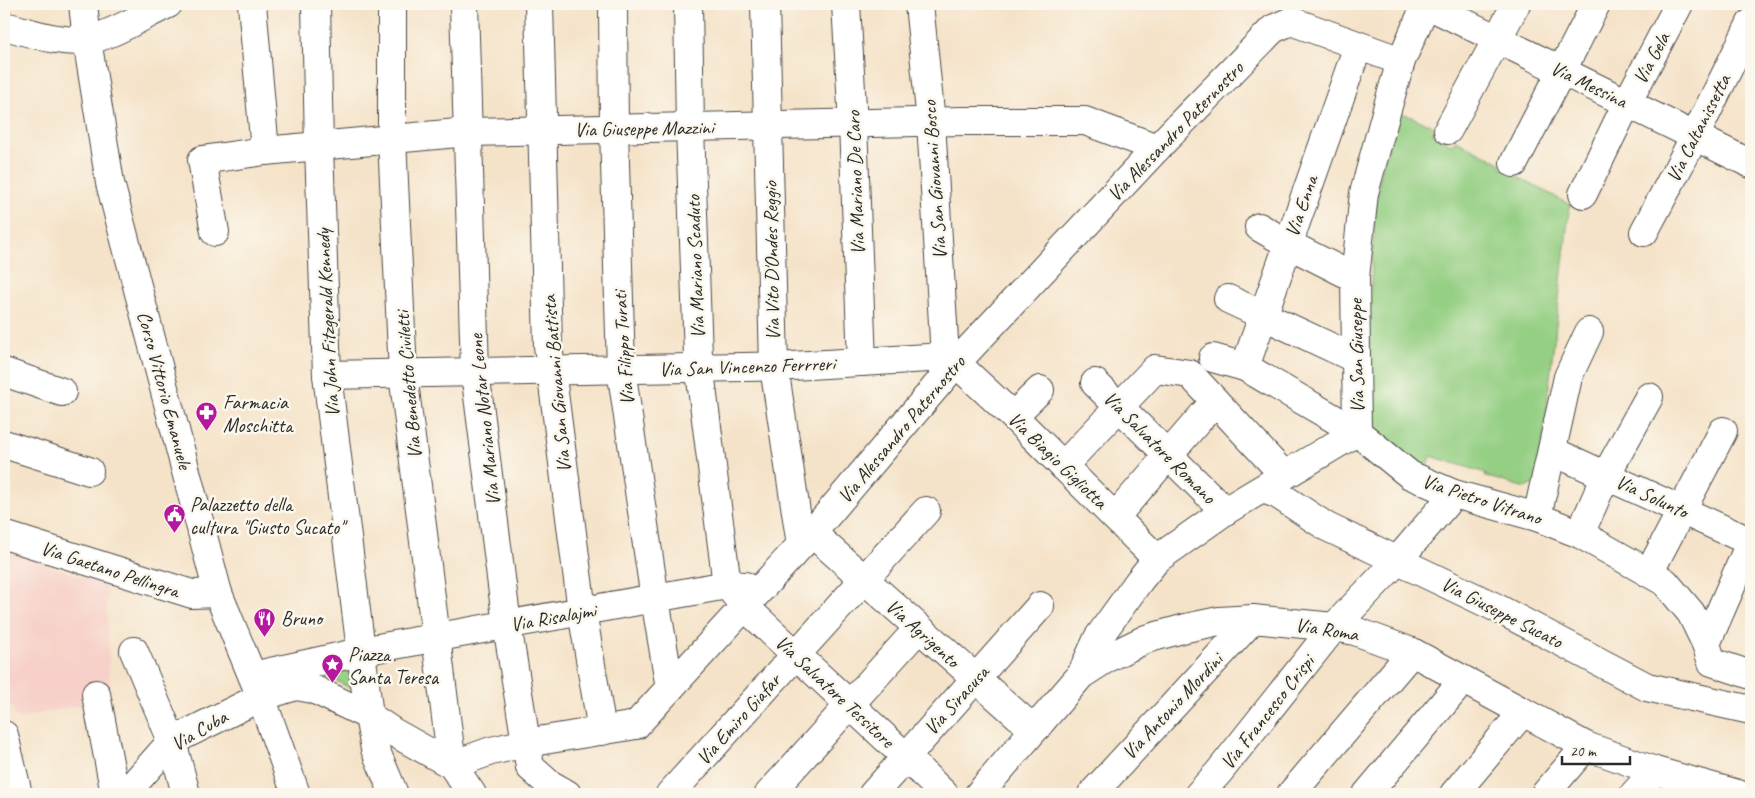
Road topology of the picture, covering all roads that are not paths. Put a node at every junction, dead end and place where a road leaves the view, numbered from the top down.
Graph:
1 (84, 4) edge
2 (168, 4) edge
3 (252, 4) edge
4 (316, 4) edge
5 (392, 4) edge
6 (464, 4) edge
7 (540, 4) edge
8 (613, 4) edge
9 (688, 4) edge
10 (765, 4) edge
11 (846, 4) edge
12 (919, 4) edge
13 (1426, 4) edge
14 (1516, 4) edge
15 (1596, 4) edge
16 (1679, 4) edge
17 (1751, 23) edge
18 (4, 26) edge
19 (1498, 39) junction
20 (87, 40) junction
21 (1358, 46) junction
22 (1401, 62) junction
23 (1561, 70) junction
24 (1627, 103) junction
25 (931, 122) junction
26 (853, 124) junction
27 (768, 125) junction
28 (690, 127) junction
29 (614, 129) junction
30 (542, 130) junction
31 (1448, 130) dead end
32 (468, 132) junction
33 (1695, 136) junction
34 (392, 140) junction
35 (319, 147) junction
36 (1157, 148) junction
37 (265, 151) junction
38 (1514, 163) dead end
39 (1751, 164) edge
40 (1583, 194) dead end
41 (1259, 227) dead end
42 (215, 232) dead end
43 (1644, 232) dead end
44 (1288, 244) junction
45 (1355, 278) junction
46 (1228, 298) dead end
47 (1262, 314) junction
48 (1589, 332) dead end
49 (1213, 358) dead end
50 (1356, 359) junction
51 (950, 360) junction
52 (862, 362) junction
53 (774, 367) junction
54 (1245, 367) junction
55 (700, 368) junction
56 (621, 369) junction
57 (551, 371) junction
58 (4, 372) edge
59 (475, 372) junction
60 (403, 374) junction
61 (327, 375) junction
62 (1095, 383) dead end
63 (1040, 390) dead end
64 (62, 392) dead end
65 (1649, 397) dead end
66 (1215, 401) junction
67 (1119, 406) junction
68 (1013, 416) junction
69 (1723, 431) dead end
70 (1357, 432) junction
71 (4, 444) edge
72 (1552, 451) junction
73 (1169, 455) junction
74 (1063, 466) junction
75 (89, 472) dead end
76 (1606, 475) junction
77 (1274, 482) junction
78 (1454, 494) junction
79 (1681, 510) junction
80 (926, 511) dead end
81 (1226, 511) junction
82 (1115, 516) junction
83 (1537, 517) junction
84 (1580, 534) junction
85 (4, 535) edge
86 (806, 540) junction
87 (1751, 542) edge
88 (1157, 559) junction
89 (1397, 561) junction
90 (1648, 573) junction
91 (864, 579) junction
92 (727, 585) junction
93 (764, 586) junction
94 (218, 593) junction
95 (655, 599) junction
96 (1040, 606) dead end
97 (745, 607) junction
98 (582, 611) junction
99 (1253, 619) junction
100 (507, 625) junction
101 (1334, 627) junction
102 (918, 629) junction
103 (437, 638) junction
104 (366, 647) junction
105 (134, 651) dead end
106 (1412, 652) junction
107 (1709, 653) junction
108 (796, 654) junction
109 (1082, 675) junction
110 (1751, 675) edge
111 (975, 679) junction
112 (1463, 680) junction
113 (257, 687) junction
114 (670, 688) junction
115 (96, 694) dead end
116 (849, 704) junction
117 (1751, 710) edge
118 (1522, 712) junction
119 (368, 716) junction
120 (1038, 726) junction
121 (602, 731) junction
122 (4, 735) edge
123 (172, 741) junction
124 (526, 743) junction
125 (1586, 746) junction
126 (906, 757) junction
127 (452, 765) junction
128 (1655, 771) junction
129 (18, 794) edge
130 (115, 794) edge
131 (126, 794) edge
132 (186, 794) edge
133 (296, 794) edge
134 (394, 794) edge
135 (472, 794) edge
136 (567, 794) edge
137 (670, 794) edge
138 (769, 794) edge
139 (872, 794) edge
140 (944, 794) edge
141 (979, 794) edge
142 (1092, 794) edge
143 (1199, 794) edge
144 (1291, 794) edge
145 (1368, 794) edge
146 (1454, 794) edge
147 (1545, 794) edge
148 (1634, 794) edge
149 (1735, 794) edge

1 - 20 street, Corso Vittorio Emanuele
2 - 20 street
3 - 37 street
4 - 35 street, Via John Fitzgerald Kennedy
5 - 34 street, Via Benedetto Civiletti
6 - 32 street, Via Mariano Notar Leone
7 - 30 street, Via San Giovanni Battista
8 - 29 street, Via Filippo Turati
9 - 28 street, Via Mariano Scaduto
10 - 27 street, Via Vito D'Ondes Reggio
11 - 26 street, Via Mariano De Caro
12 - 25 street, Via San Giovanni Bosco
13 - 19 street, Via Messina
13 - 22 street, Via San Giuseppe
14 - 19 street
15 - 23 street
16 - 24 street, Via Gela
17 - 33 street, Via Caltanissetta
18 - 20 street
19 - 23 street, Via Messina
19 - 31 street
20 - 94 street, Corso Vittorio Emanuele
21 - 22 street, Via Alessandro Paternostro
21 - 36 street, Via Alessandro Paternostro
21 - 44 street, Via Enna
22 - 45 street, Via San Giuseppe
23 - 24 street, Via Messina
23 - 38 street
24 - 33 street, Via Messina
24 - 40 street, Via Gela
25 - 26 street, Via Giuseppe Mazzini
25 - 36 street, Via Giuseppe Mazzini
25 - 51 street, Via San Giovanni Bosco
26 - 27 street, Via Giuseppe Mazzini
26 - 52 street, Via Mariano De Caro
27 - 28 street, Via Giuseppe Mazzini
27 - 53 street, Via Vito D'Ondes Reggio
28 - 29 street, Via Giuseppe Mazzini
28 - 55 street, Via Mariano Scaduto
29 - 30 street, Via Giuseppe Mazzini
29 - 56 street, Via Filippo Turati
30 - 32 street, Via Giuseppe Mazzini
30 - 57 street, Via San Giovanni Battista
32 - 34 street, Via Giuseppe Mazzini
32 - 59 street, Via Mariano Notar Leone
33 - 39 street, Via Messina
33 - 43 street, Via Caltanissetta
34 - 35 street, Via Giuseppe Mazzini
34 - 60 street, Via Benedetto Civiletti
35 - 37 street, Via Giuseppe Mazzini
35 - 61 street, Via John Fitzgerald Kennedy
36 - 51 street, Via Alessandro Paternostro
37 - 42 street, Via Giuseppe Mazzini
41 - 44 street
44 - 45 street
44 - 47 street, Via Enna
45 - 50 street, Via San Giuseppe
46 - 47 street
47 - 50 street
47 - 54 street, Via Enna
48 - 72 street
49 - 54 street, Via Pietro Vitrano
50 - 70 street, Via San Giuseppe
51 - 52 street, Via San Vincenzo Ferrreri
51 - 68 street, Via Biagio Gigliotta
51 - 86 street, Via Alessandro Paternostro
52 - 53 street, Via San Vincenzo Ferrreri
53 - 55 street, Via San Vincenzo Ferrreri
53 - 86 street, Via Vito D'Ondes Reggio
54 - 70 street, Via Pietro Vitrano
55 - 56 street, Via San Vincenzo Ferrreri
55 - 92 street, Via Mariano Scaduto
56 - 57 street, Via San Vincenzo Ferrreri
56 - 95 street, Via Filippo Turati
57 - 59 street, Via San Vincenzo Ferrreri
57 - 98 street, Via San Giovanni Battista
58 - 64 street
59 - 60 street, Via San Vincenzo Ferrreri
59 - 100 street, Via Mariano Notar Leone
60 - 61 street, Via San Vincenzo Ferrreri
60 - 103 street, Via Benedetto Civiletti
61 - 104 street, Via John Fitzgerald Kennedy
62 - 67 street, Via Salvatore Romano
63 - 68 street
65 - 76 street
66 - 67 street
66 - 73 street
66 - 77 street
67 - 73 street, Via Salvatore Romano
67 - 74 street
68 - 74 street, Via Biagio Gigliotta
69 - 79 street
70 - 77 street, Via San Giuseppe
70 - 78 street, Via Pietro Vitrano
71 - 75 street
72 - 76 street, Via Solunto
72 - 83 street
73 - 81 street, Via Salvatore Romano
73 - 82 street
74 - 82 street, Via Biagio Gigliotta
76 - 79 street, Via Solunto
76 - 84 street
77 - 81 street, Via San Giuseppe
77 - 89 street, Via Giuseppe Sucato
78 - 83 street, Via Pietro Vitrano
78 - 89 street, Via Francesco Crispi
79 - 87 street, Via Solunto
79 - 90 street
80 - 91 street, Via Emiro Giafar
81 - 88 street, Via San Giuseppe
82 - 88 street, Via Biagio Gigliotta
83 - 84 street, Via Pietro Vitrano
84 - 90 street, Via Pietro Vitrano
85 - 94 street, Via Gaetano Pellingra
86 - 91 street, Via Agrigento
86 - 93 street, Via Alessandro Paternostro
87 - 107 street
88 - 109 street, Via San Giuseppe
89 - 101 street, Via Francesco Crispi
89 - 117 street, Via Giuseppe Sucato
90 - 107 street, Via Pietro Vitrano
91 - 102 street, Via Agrigento
91 - 108 street, Via Emiro Giafar
92 - 93 street, Via Risalajmi
92 - 95 street, Via Risalajmi
92 - 97 street, Via Salvatore Tessitore
93 - 97 street, Via Alessandro Paternostro
94 - 113 street, Corso Vittorio Emanuele
95 - 98 street, Via Risalajmi
95 - 114 street, Via Filippo Turati
96 - 111 street, Via Siracusa
97 - 108 street, Via Salvatore Tessitore
97 - 114 street, Via Alessandro Paternostro
98 - 100 street, Via Risalajmi
98 - 121 street, Via San Giovanni Battista
99 - 101 street, Via Roma
99 - 109 street, Via Roma
99 - 142 street, Via Antonio Mordini
100 - 103 street, Via Risalajmi
100 - 124 street, Via Mariano Notar Leone
101 - 106 street, Via Roma
101 - 143 street, Via Francesco Crispi
102 - 111 street, Via Agrigento
102 - 116 street
103 - 104 street, Via Risalajmi
103 - 127 street, Via Benedetto Civiletti
104 - 113 street
104 - 119 street, Via John Fitzgerald Kennedy
105 - 123 street
106 - 112 street, Via Roma
106 - 144 street
107 - 110 street
108 - 116 street, Via Salvatore Tessitore
108 - 137 street, Via Emiro Giafar
109 - 120 street, Via Roma
111 - 120 street, Via Agrigento
111 - 126 street, Via Siracusa
112 - 118 street, Via Roma
112 - 145 street
113 - 119 street
113 - 123 street, Via Cuba
113 - 133 street, Corso Vittorio Emanuele
114 - 121 street, Via Alessandro Paternostro
115 - 130 street
116 - 126 street, Via Salvatore Tessitore
116 - 138 street
118 - 125 street, Via Roma
118 - 146 street
119 - 127 street
119 - 134 street, Via John Fitzgerald Kennedy
120 - 141 street, Via Roma
121 - 124 street, Via Alessandro Paternostro
122 - 129 street
123 - 131 street, Via Cuba
123 - 132 street
124 - 127 street, Via Alessandro Paternostro
124 - 136 street, Via Mariano Notar Leone
125 - 128 street, Via Roma
125 - 147 street
126 - 139 street, Via Siracusa
126 - 140 street, Via Salvatore Tessitore
127 - 135 street
128 - 148 street
128 - 149 street, Via Roma

